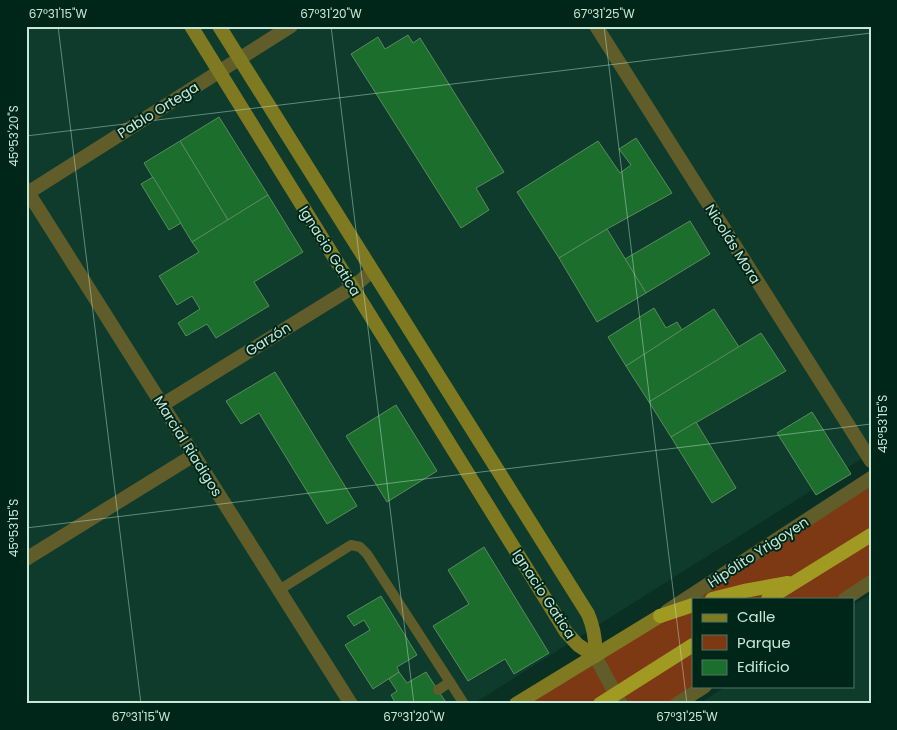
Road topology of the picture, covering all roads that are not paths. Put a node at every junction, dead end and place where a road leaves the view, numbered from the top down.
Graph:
1 (191, 26) edge
2 (219, 26) edge
3 (291, 26) edge
4 (596, 26) edge
5 (239, 59) junction
6 (220, 71) junction
7 (27, 192) edge
8 (372, 271) junction
9 (353, 287) junction
10 (162, 405) junction
11 (194, 454) junction
12 (871, 462) edge
13 (871, 478) edge
14 (868, 538) edge
15 (26, 559) edge
16 (796, 582) junction
17 (871, 582) edge
18 (279, 590) junction
19 (716, 598) edge
20 (770, 598) edge
21 (846, 598) edge
22 (692, 605) edge
23 (660, 616) junction
24 (692, 647) edge
25 (595, 656) junction
26 (450, 682) junction
27 (702, 688) edge
28 (438, 690) dead end
29 (618, 699) edge
30 (351, 704) edge
31 (464, 704) edge
32 (516, 704) edge
33 (600, 704) edge
34 (677, 704) edge

1 - 6 main road, Ignacio Gatica
2 - 5 main road, Ignacio Gatica
3 - 5 street, Pablo Ortega
4 - 12 street, Nicolás Mora
5 - 6 street, Pablo Ortega
5 - 8 main road, Ignacio Gatica
6 - 7 street, Pablo Ortega
6 - 9 main road, Ignacio Gatica
7 - 10 street, Marcial Riadigos
8 - 9 street, Garzón
8 - 25 main road, Ignacio Gatica
9 - 10 street, Garzón
9 - 25 main road, Ignacio Gatica
10 - 11 street, Marcial Riadigos
11 - 15 street
11 - 18 street, Marcial Riadigos
13 - 23 street, Hipólito Yrigoyen
14 - 16 highway
16 - 19 highway
16 - 20 highway
17 - 21 street
18 - 26 lane
18 - 30 street, Marcial Riadigos
22 - 23 highway
23 - 25 main road, Hipólito Yrigoyen
24 - 29 highway
25 - 29 street
25 - 32 main road, Hipólito Yrigoyen
26 - 28 lane
26 - 31 lane
27 - 34 street
29 - 33 highway

